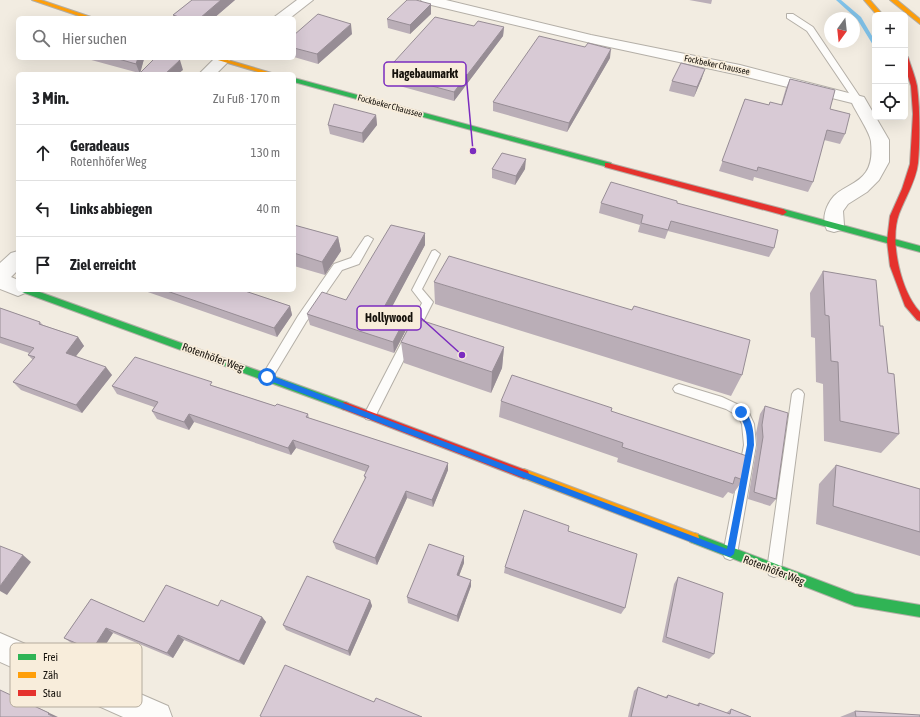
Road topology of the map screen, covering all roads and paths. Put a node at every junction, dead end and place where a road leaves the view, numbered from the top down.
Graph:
1 (35, 0) edge
2 (306, 0) edge
3 (428, 0) edge
4 (867, 0) edge
5 (889, 2) edge
6 (877, 12) edge
7 (898, 12) edge
8 (85, 16) edge
9 (283, 16) edge
10 (790, 16) dead end
11 (908, 20) edge
12 (920, 22) edge
13 (920, 29) edge
14 (219, 60) edge
15 (223, 60) edge
16 (908, 67) edge
17 (209, 72) edge
18 (265, 72) edge
19 (296, 81) edge
20 (858, 100) junction
21 (834, 225) junction
22 (368, 239) dead end
23 (891, 241) junction
24 (920, 249) edge
25 (435, 254) dead end
26 (16, 260) edge
27 (0, 275) edge
28 (0, 281) edge
29 (16, 287) edge
30 (31, 292) edge
31 (920, 318) edge
32 (267, 377) junction
33 (679, 389) dead end
34 (798, 394) dead end
35 (370, 415) junction
36 (730, 554) junction
37 (774, 570) junction
38 (920, 611) edge
39 (0, 647) edge
40 (10, 651) edge
41 (135, 707) edge
42 (157, 717) edge

1 - 8 main road
2 - 9 street
3 - 20 street, Fockbeker Chaussee
4 - 6 main road
5 - 7 main road
5 - 12 main road
10 - 20 lane
11 - 13 main road
14 - 17 street
15 - 18 main road
16 - 23 main road
19 - 21 main road, Fockbeker Chaussee
20 - 21 street
21 - 23 main road, Fockbeker Chaussee
22 - 32 lane
23 - 24 main road, Fockbeker Chaussee
23 - 31 main road
25 - 35 lane
26 - 27 street
28 - 29 street
30 - 32 main road, Rotenhöfer Weg
32 - 35 main road, Rotenhöfer Weg
33 - 36 lane
34 - 37 lane
35 - 36 main road, Rotenhöfer Weg
36 - 37 main road, Rotenhöfer Weg
37 - 38 main road, Rotenhöfer Weg
39 - 40 street
41 - 42 street

